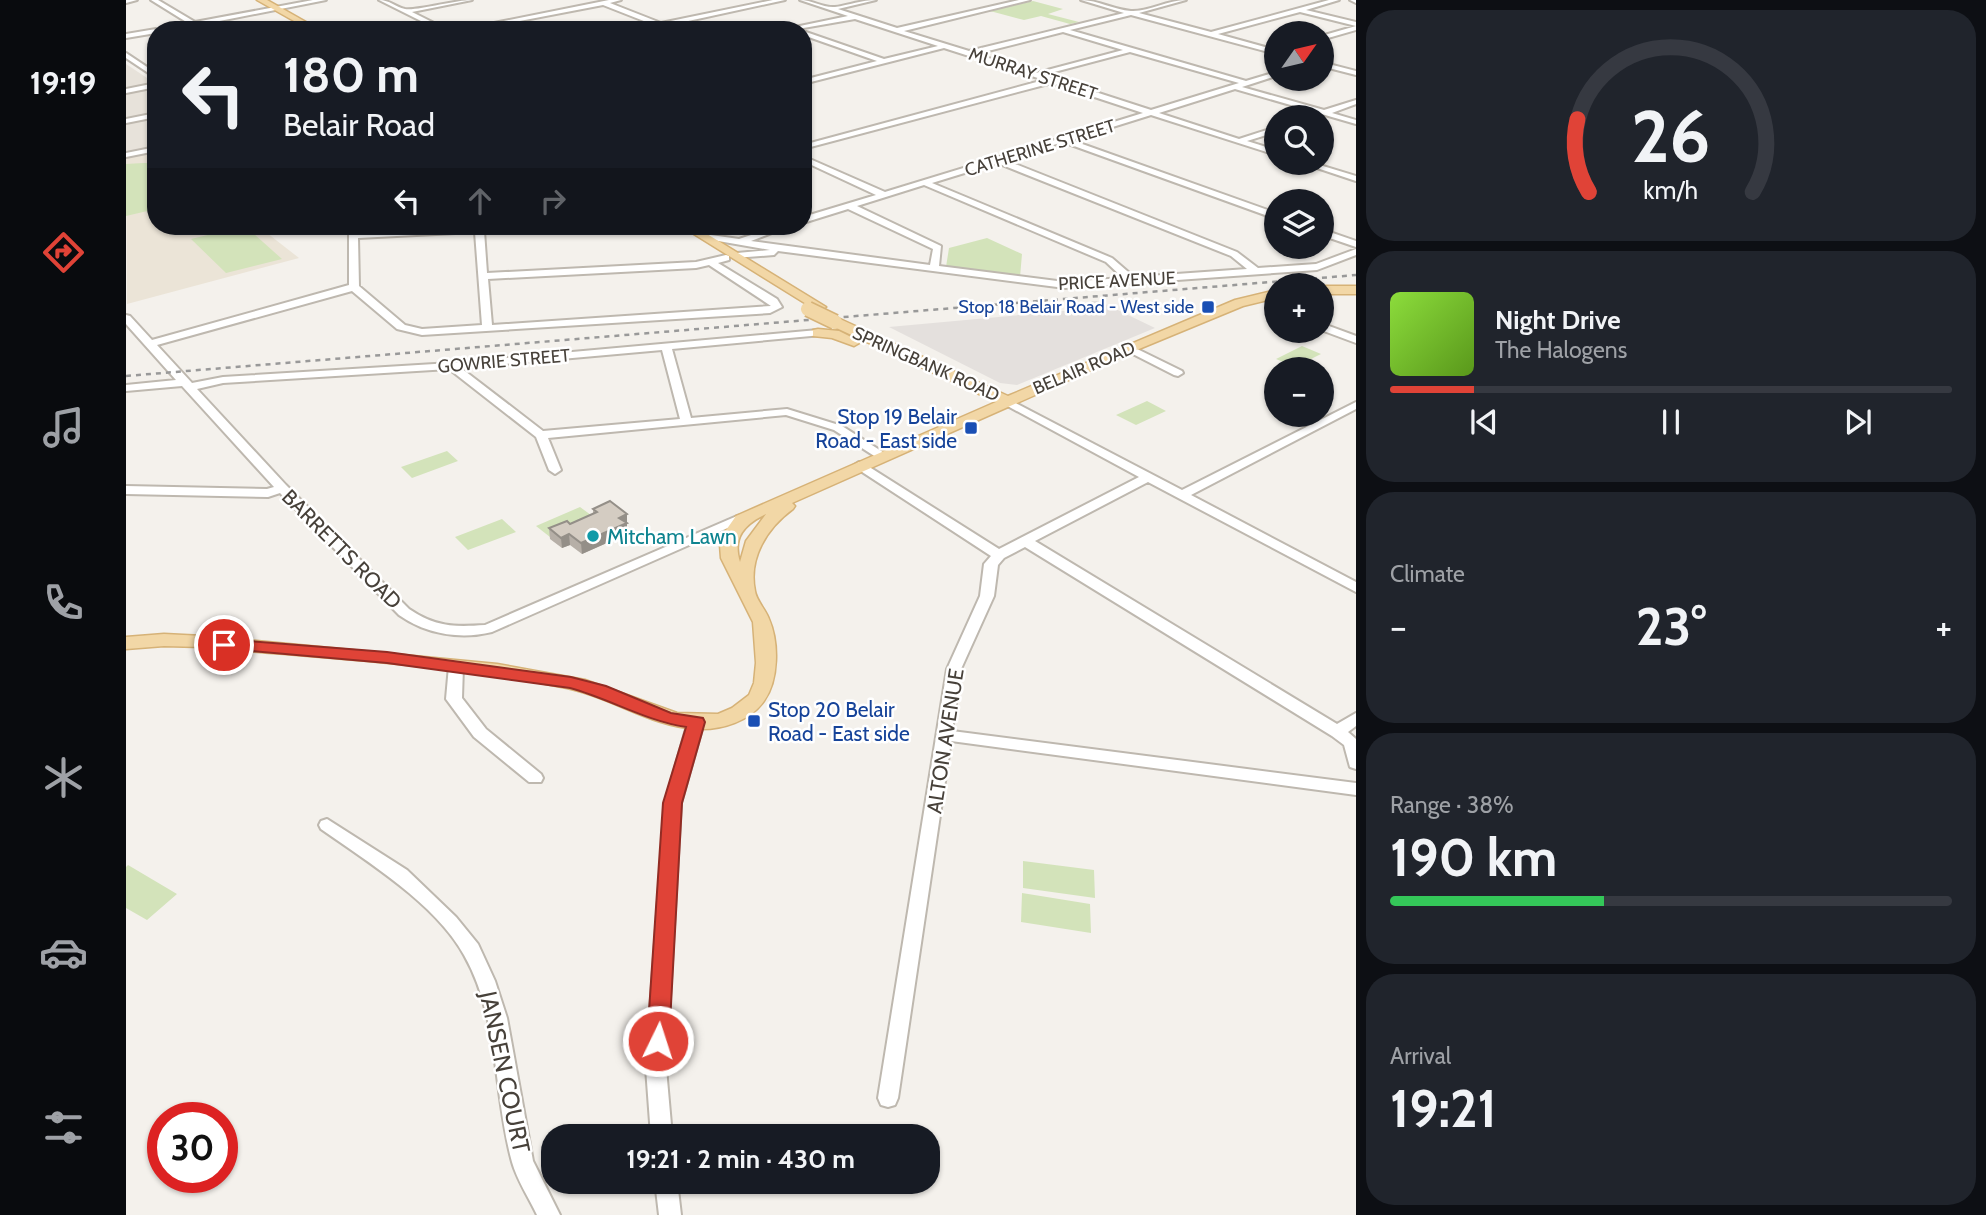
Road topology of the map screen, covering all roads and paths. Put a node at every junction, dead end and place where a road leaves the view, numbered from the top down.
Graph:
1 (134, 0) edge
2 (154, 0) edge
3 (261, 0) edge
4 (323, 0) edge
5 (382, 0) edge
6 (469, 0) edge
7 (618, 0) edge
8 (782, 0) edge
9 (803, 0) edge
10 (864, 0) edge
11 (873, 0) edge
12 (1027, 0) edge
13 (1084, 0) edge
14 (1183, 0) edge
15 (1336, 0) edge
16 (126, 1) edge
17 (600, 1) edge
18 (829, 8) junction
19 (279, 10) junction
20 (1299, 10) junction
21 (406, 11) junction
22 (1132, 13) junction
23 (855, 17) junction
24 (189, 21) edge
25 (212, 21) edge
26 (299, 21) edge
27 (427, 21) edge
28 (505, 21) edge
29 (651, 21) edge
30 (680, 21) edge
31 (812, 26) edge
32 (1356, 26) edge
33 (897, 30) junction
34 (1063, 30) junction
35 (147, 32) edge
36 (1211, 34) junction
37 (1334, 34) edge
38 (126, 36) edge
39 (812, 36) edge
40 (946, 46) junction
41 (1264, 48) edge
42 (1130, 49) junction
43 (968, 53) junction
44 (126, 55) edge
45 (885, 61) junction
46 (130, 62) edge
47 (1334, 67) edge
48 (147, 71) edge
49 (1356, 73) edge
50 (1037, 75) junction
51 (1264, 78) edge
52 (812, 79) edge
53 (1051, 80) junction
54 (1246, 83) junction
55 (147, 87) edge
56 (1235, 87) junction
57 (126, 91) edge
58 (1356, 102) edge
59 (1297, 105) edge
60 (1334, 110) edge
61 (1152, 113) junction
62 (1334, 116) edge
63 (147, 117) edge
64 (126, 121) edge
65 (1356, 122) edge
66 (1264, 133) edge
67 (1065, 140) junction
68 (1240, 141) junction
69 (812, 145) edge
70 (1264, 149) edge
71 (147, 151) edge
72 (126, 155) edge
73 (997, 160) junction
74 (812, 162) edge
75 (1356, 167) edge
76 (1334, 172) edge
77 (1339, 174) junction
78 (1356, 179) edge
79 (925, 183) junction
80 (884, 195) junction
81 (849, 206) junction
82 (1264, 212) edge
83 (812, 217) edge
84 (354, 235) edge
85 (480, 235) edge
86 (695, 235) edge
87 (760, 235) edge
88 (706, 236) joint
89 (1334, 236) edge
90 (740, 242) junction
91 (1356, 244) edge
92 (793, 251) junction
93 (1356, 252) edge
94 (732, 257) junction
95 (711, 262) junction
96 (934, 268) junction
97 (1257, 272) junction
98 (483, 276) junction
99 (1132, 281) junction
100 (354, 287) junction
101 (1334, 290) edge
102 (1356, 290) edge
103 (1264, 297) edge
104 (126, 318) edge
105 (487, 329) junction
106 (847, 329) junction
107 (1334, 331) edge
108 (818, 333) joint
109 (1356, 340) edge
110 (149, 344) junction
111 (666, 347) junction
112 (1129, 348) junction
113 (451, 366) junction
114 (1178, 373) dead end
115 (975, 379) junction
116 (188, 384) junction
117 (126, 388) edge
118 (1031, 390) junction
119 (1006, 401) junction
120 (1356, 405) edge
121 (686, 421) junction
122 (541, 435) junction
123 (883, 456) junction
124 (859, 466) junction
125 (555, 470) dead end
126 (1148, 477) junction
127 (819, 485) junction
128 (282, 488) junction
129 (126, 490) edge
130 (1182, 495) junction
131 (785, 506) junction
132 (742, 519) junction
133 (728, 537) junction
134 (694, 541) junction
135 (1025, 541) junction
136 (999, 555) junction
137 (1356, 588) edge
138 (747, 592) junction
139 (126, 643) edge
140 (456, 666) junction
141 (1356, 718) edge
142 (696, 722) junction
143 (1338, 732) junction
144 (945, 735) junction
145 (1356, 763) edge
146 (535, 778) dead end
147 (1356, 789) edge
148 (327, 825) dead end
149 (888, 1098) dead end
150 (661, 1124) edge
151 (668, 1194) edge
152 (549, 1215) edge
153 (670, 1215) edge

1 - 16 street
2 - 24 street
3 - 19 main road
4 - 19 street
5 - 21 street
6 - 21 street
7 - 17 street
8 - 30 street
9 - 18 street, MURRAY STREET
10 - 18 street
11 - 18 street
12 - 33 street
13 - 22 street
14 - 22 street
15 - 20 street
17 - 28 street
17 - 29 street
18 - 23 street, MURRAY STREET
19 - 25 street
19 - 26 main road
20 - 32 street
20 - 36 street
21 - 27 street
22 - 34 street
22 - 36 street
23 - 31 street
23 - 33 street, MURRAY STREET
32 - 37 street
33 - 40 street, MURRAY STREET
34 - 42 street
34 - 43 street
35 - 38 street
36 - 41 street
39 - 45 street
40 - 43 street, MURRAY STREET
40 - 45 street
42 - 50 street
42 - 54 street
43 - 50 street, MURRAY STREET
44 - 46 street
45 - 52 street
46 - 48 street
47 - 49 street
50 - 53 street, MURRAY STREET
51 - 54 street, CATHERINE STREET
53 - 61 street, MURRAY STREET
53 - 69 street
54 - 56 street, CATHERINE STREET
55 - 57 street
56 - 59 street
56 - 61 street, CATHERINE STREET
58 - 60 street
61 - 67 street, CATHERINE STREET
61 - 68 street, MURRAY STREET
62 - 65 street
63 - 64 street
66 - 68 street
67 - 73 street, CATHERINE STREET
67 - 82 street
68 - 70 street, MURRAY STREET
71 - 72 street
73 - 79 street, CATHERINE STREET
73 - 97 street
74 - 80 street
75 - 77 street
76 - 77 street
77 - 78 street
79 - 80 street, CATHERINE STREET
79 - 99 street
80 - 81 street, CATHERINE STREET
81 - 83 street, CATHERINE STREET
81 - 96 street
84 - 100 street
85 - 98 street
86 - 94 main road, SPRINGBANK ROAD
87 - 90 street
88 - 90 street, PRICE AVENUE
88 - 94 main road, SPRINGBANK ROAD
89 - 91 street
90 - 92 street, PRICE AVENUE
92 - 94 street, PRICE AVENUE
92 - 96 street, PRICE AVENUE
93 - 97 street, PRICE AVENUE
94 - 95 street, PRICE AVENUE
94 - 106 main road, SPRINGBANK ROAD, bridge
95 - 98 street, PRICE AVENUE
95 - 105 street
96 - 99 street, PRICE AVENUE
97 - 99 street, PRICE AVENUE
98 - 105 street
100 - 105 street
100 - 110 street
101 - 102 main road
103 - 112 main road, BELAIR ROAD
104 - 110 street, BARRETTS ROAD
106 - 108 main road
106 - 115 main road, SPRINGBANK ROAD
106 - 119 main road, SPRINGBANK ROAD
107 - 109 street
108 - 111 street, GOWRIE STREET
110 - 116 street, BARRETTS ROAD
111 - 113 street, GOWRIE STREET
111 - 121 street
112 - 114 street
112 - 118 main road, BELAIR ROAD
113 - 116 street, GOWRIE STREET
113 - 122 street
115 - 118 main road
115 - 119 main road, SPRINGBANK ROAD
116 - 117 street, GOWRIE STREET
116 - 128 street, BARRETTS ROAD
118 - 119 main road, BELAIR ROAD
119 - 123 main road, BELAIR ROAD
119 - 126 street
120 - 130 street
121 - 122 street
121 - 123 street
122 - 125 street
123 - 124 main road, BELAIR ROAD
124 - 127 main road, BELAIR ROAD
124 - 136 street
126 - 130 street
126 - 135 street
127 - 131 main road, BELAIR ROAD
127 - 132 main road, BELAIR ROAD
128 - 129 street
128 - 134 street, BARRETTS ROAD
130 - 137 street
131 - 133 main road
131 - 138 main road, BELAIR ROAD
132 - 133 main road, BELAIR ROAD
132 - 134 street, BARRETTS ROAD
133 - 134 street, BARRETTS ROAD
133 - 138 main road, BELAIR ROAD
135 - 136 street
135 - 143 street
136 - 144 street, ALTON AVENUE
138 - 142 main road, BELAIR ROAD
139 - 140 main road, BELAIR ROAD
140 - 142 main road, BELAIR ROAD
140 - 146 street
141 - 143 street
142 - 150 street
143 - 145 street
144 - 147 street
144 - 149 street, ALTON AVENUE
148 - 152 street, JANSEN COURT
151 - 153 street

